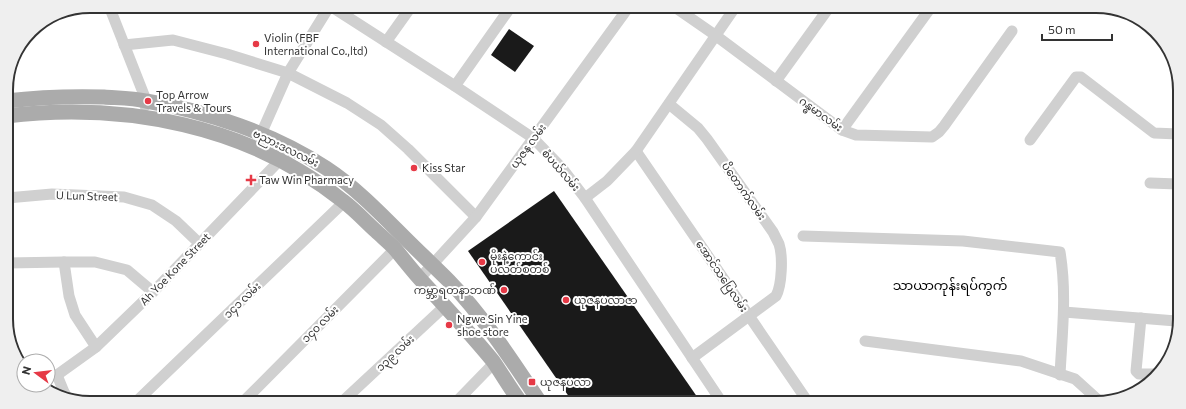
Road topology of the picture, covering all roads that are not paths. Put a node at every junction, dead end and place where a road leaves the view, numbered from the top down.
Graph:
1 (112, 13) edge
2 (327, 13) edge
3 (340, 13) edge
4 (407, 13) edge
5 (506, 13) edge
6 (624, 13) edge
7 (683, 13) edge
8 (731, 13) edge
9 (825, 13) edge
10 (926, 13) edge
11 (1012, 31) dead end
12 (715, 36) junction
13 (386, 42) junction
14 (124, 45) junction
15 (288, 73) junction
16 (776, 81) junction
17 (455, 86) junction
18 (13, 100) edge
19 (146, 100) junction
20 (669, 104) junction
21 (13, 115) edge
22 (144, 116) junction
23 (842, 130) junction
24 (262, 134) junction
25 (1173, 134) edge
26 (533, 138) junction
27 (1030, 140) dead end
28 (293, 150) junction
29 (636, 151) junction
30 (280, 160) junction
31 (1150, 183) dead end
32 (1173, 184) edge
33 (13, 197) edge
34 (585, 198) junction
35 (344, 202) junction
36 (476, 217) junction
37 (803, 236) dead end
38 (200, 244) junction
39 (395, 249) junction
40 (64, 262) junction
41 (13, 263) edge
42 (432, 266) junction
43 (420, 278) junction
44 (153, 292) junction
45 (445, 306) junction
46 (1064, 312) junction
47 (749, 316) junction
48 (1141, 318) junction
49 (1173, 320) edge
50 (865, 341) dead end
51 (96, 347) junction
52 (692, 358) junction
53 (494, 363) junction
54 (56, 372) edge
55 (1060, 375) junction
56 (1149, 375) edge
57 (56, 381) edge
58 (64, 391) edge
59 (142, 396) edge
60 (252, 396) edge
61 (348, 396) edge
62 (462, 396) edge
63 (516, 396) edge
64 (536, 396) edge
65 (718, 396) edge
66 (804, 396) edge
67 (1094, 396) edge

1 - 14 street
2 - 15 street
3 - 13 street, စံပယ်လမ်း
4 - 13 street
5 - 17 street
6 - 26 street, ယုဇန လမ်း
7 - 12 street, ဂန္ဓမာလမ်း
8 - 12 street
9 - 16 street
10 - 23 street
11 - 23 street, ဂန္ဓမာလမ်း
12 - 16 street, ဂန္ဓမာလမ်း
12 - 20 street
13 - 17 street, စံပယ်လမ်း
14 - 15 street
14 - 19 street
15 - 24 street
15 - 36 street
16 - 23 street, ဂန္ဓမာလမ်း
17 - 26 street, စံပယ်လမ်း
18 - 19 main road, ဗညားဒလလမ်း
19 - 22 street
19 - 24 main road, ဗညားဒလလမ်း
20 - 29 street
20 - 47 street, ပိတောက်လမ်း
21 - 22 main road, ဗညားဒလလမ်း
22 - 30 main road, ဗညားဒလလမ်း
24 - 28 main road, ဗညားဒလလမ်း
25 - 27 street
26 - 34 street, စံပယ်လမ်း
26 - 36 street, ယုဇန လမ်း
28 - 30 street, Ah Yoe Kone Street
28 - 42 main road, ဗညားဒလလမ်း
29 - 34 street
29 - 47 street, အောင်သပြေလမ်း
30 - 35 main road, ဗညားဒလလမ်း
30 - 38 street, Ah Yoe Kone Street
31 - 32 street
33 - 38 street, U Lun Street
34 - 52 street, စံပယ်လမ်း
35 - 39 main road, ဗညားဒလလမ်း
35 - 59 street, ၁၄၁ လမ်း
36 - 42 street, ယုဇန လမ်း
37 - 46 street
38 - 44 street, Ah Yoe Kone Street
39 - 43 main road, ဗညားဒလလမ်း
39 - 60 street, ၁၄၀ လမ်း
40 - 41 street
40 - 44 street
40 - 51 street
42 - 43 street, ယုဇန လမ်း
42 - 64 main road, ဗညားဒလလမ်း
43 - 45 main road, ဗညားဒလလမ်း
44 - 51 street, Ah Yoe Kone Street
45 - 53 main road, ဗညားဒလလမ်း
45 - 61 street, ၁၃၉ လမ်း
46 - 48 street
46 - 55 street
47 - 52 street
47 - 66 street, အောင်သပြေလမ်း
48 - 49 street
48 - 56 street
50 - 55 street
51 - 54 street, Ah Yoe Kone Street
52 - 65 street, စံပယ်လမ်း
53 - 62 street
53 - 63 main road, ဗညားဒလလမ်း
55 - 67 street
57 - 58 street

